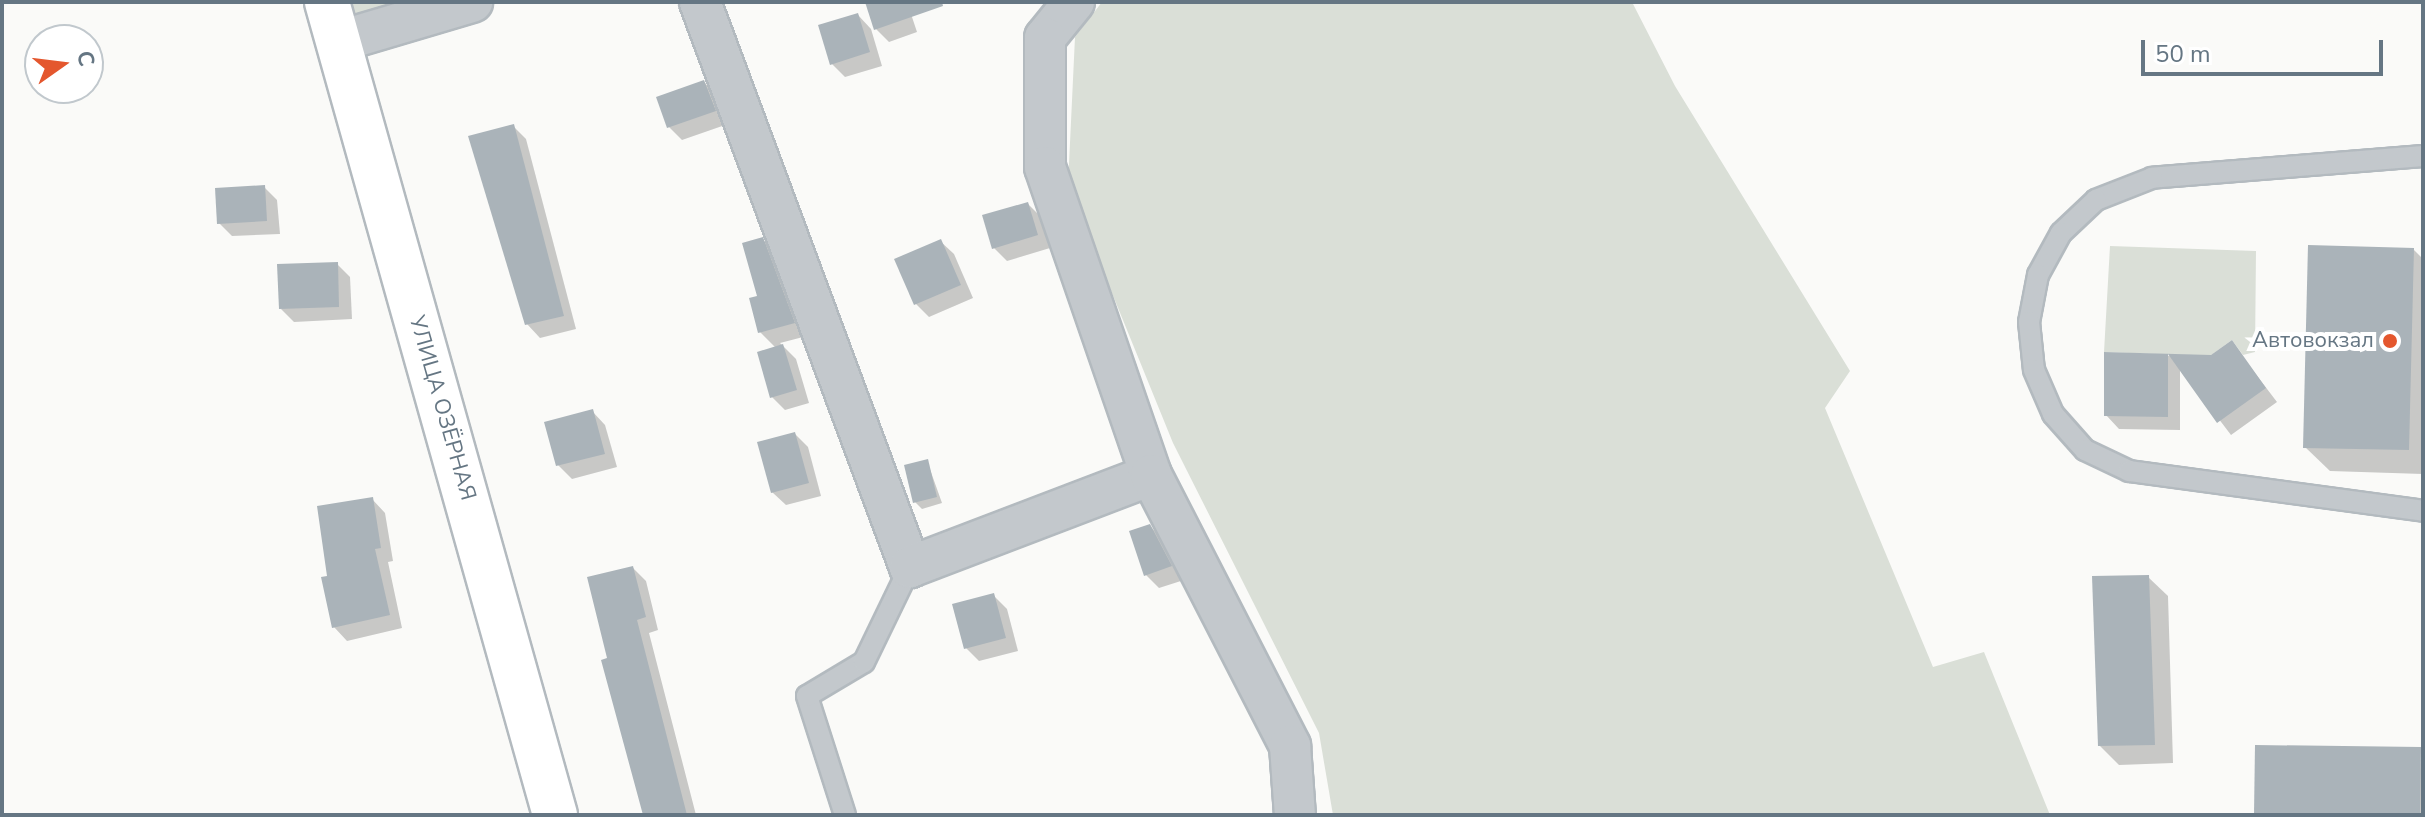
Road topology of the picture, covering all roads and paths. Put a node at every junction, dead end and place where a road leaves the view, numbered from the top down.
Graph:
1 (472, 2) edge
2 (700, 2) edge
3 (1074, 2) edge
4 (334, 22) edge
5 (2423, 156) edge
6 (1151, 475) junction
7 (2423, 511) edge
8 (910, 567) junction
9 (555, 815) edge
10 (845, 815) edge
11 (1295, 815) edge

1 - 4 street
2 - 8 street
3 - 6 street
4 - 9 street, УЛИЦА ОЗЁРНАЯ
5 - 7 lane
6 - 8 street
6 - 11 street
8 - 10 lane

